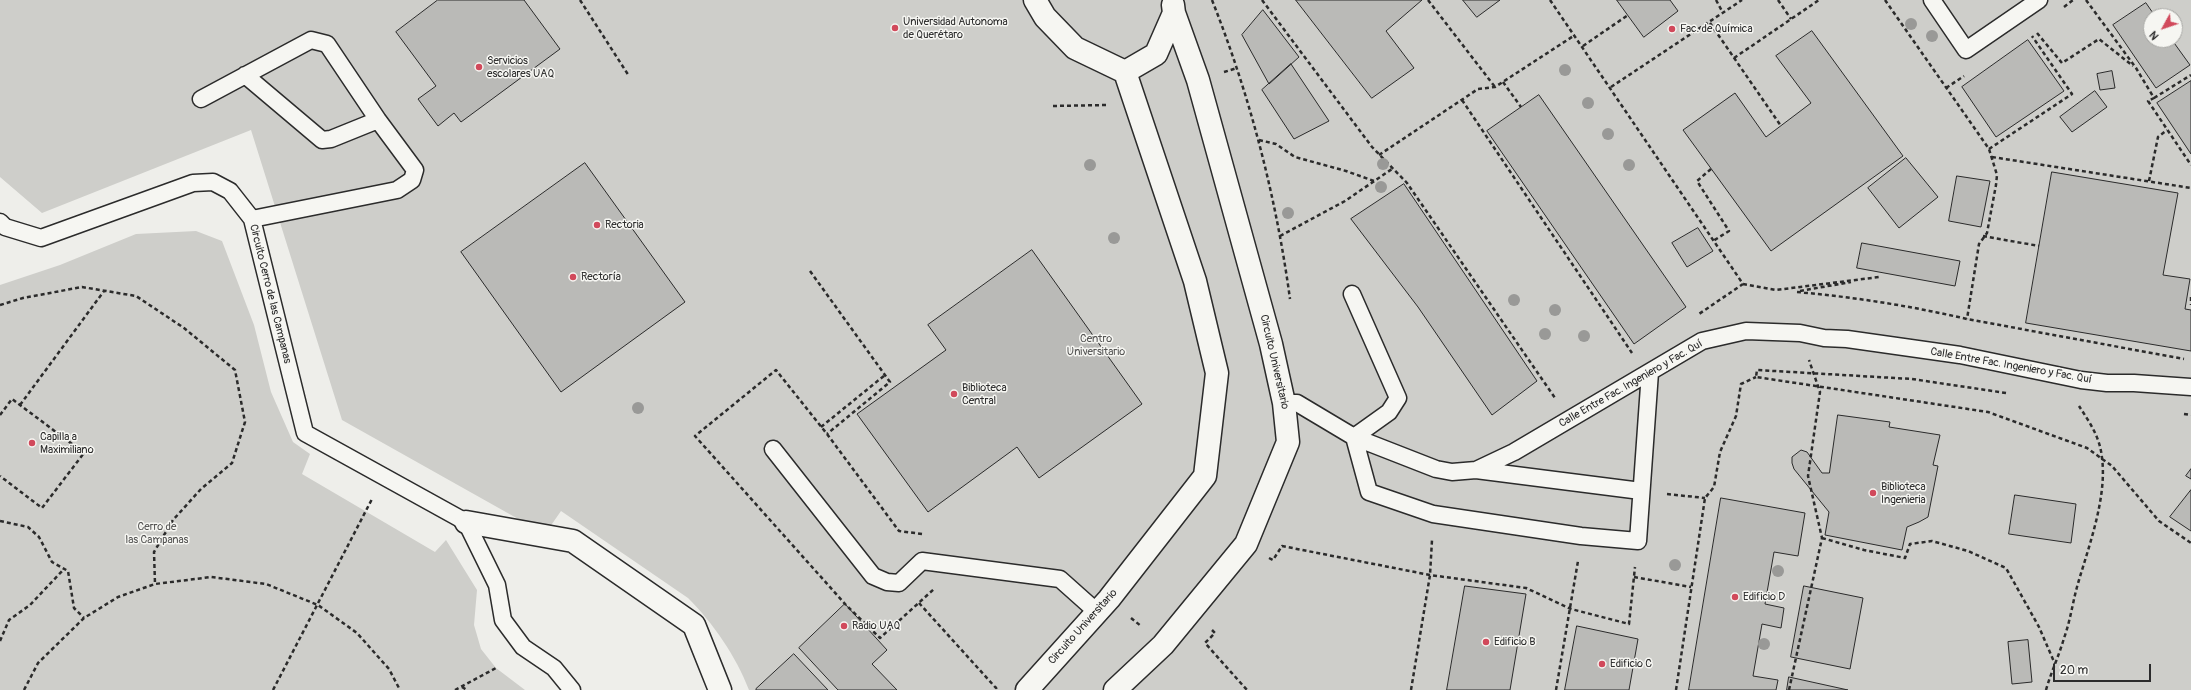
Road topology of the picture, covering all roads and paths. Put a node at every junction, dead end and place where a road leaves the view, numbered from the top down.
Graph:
1 (580, 0) edge
2 (1035, 0) edge
3 (1262, 0) edge
4 (1428, 0) edge
5 (1550, 0) edge
6 (1716, 0) edge
7 (1742, 0) edge
8 (1778, 0) edge
9 (1819, 0) edge
10 (1885, 0) edge
11 (1932, 0) edge
12 (2039, 0) edge
13 (2086, 0) edge
14 (1173, 6) edge
15 (1723, 13) junction
16 (1628, 15) dead end
17 (1791, 19) junction
18 (1710, 22) junction
19 (2033, 28) dead end
20 (2029, 31) dead end
21 (1575, 35) junction
22 (1583, 46) junction
23 (1734, 58) junction
24 (2136, 68) junction
25 (1125, 72) junction
26 (245, 75) junction
27 (2191, 75) edge
28 (629, 76) dead end
29 (1503, 82) junction
30 (1955, 82) dead end
31 (1495, 87) junction
32 (1611, 88) junction
33 (1946, 88) junction
34 (2154, 98) junction
35 (201, 99) dead end
36 (1462, 100) junction
37 (1136, 104) junction
38 (1053, 106) dead end
39 (1521, 107) dead end
40 (378, 120) junction
41 (1781, 126) dead end
42 (2167, 130) junction
43 (1258, 140) dead end
44 (1989, 149) junction
45 (1379, 155) junction
46 (1992, 157) junction
47 (2191, 165) edge
48 (1392, 169) junction
49 (1711, 169) dead end
50 (2149, 181) junction
51 (1374, 182) junction
52 (2191, 188) edge
53 (252, 219) junction
54 (3, 224) edge
55 (1280, 236) dead end
56 (1982, 236) junction
57 (1713, 241) junction
58 (2039, 246) dead end
59 (810, 271) dead end
60 (1743, 284) junction
61 (104, 291) junction
62 (1352, 294) dead end
63 (2191, 297) edge
64 (0, 305) edge
65 (2191, 305) edge
66 (1694, 318) dead end
67 (1967, 319) junction
68 (1800, 332) junction
69 (1634, 356) dead end
70 (2191, 360) edge
71 (1650, 372) junction
72 (1814, 373) junction
73 (885, 375) junction
74 (1756, 377) junction
75 (1818, 386) junction
76 (2191, 388) edge
77 (2012, 393) dead end
78 (1561, 396) dead end
79 (1284, 403) junction
80 (2083, 403) dead end
81 (20, 405) junction
82 (2183, 414) dead end
83 (0, 415) edge
84 (2191, 415) edge
85 (821, 427) junction
86 (827, 434) junction
87 (1354, 437) junction
88 (773, 449) dead end
89 (2102, 458) junction
90 (1476, 470) junction
91 (0, 476) edge
92 (1641, 491) junction
93 (1704, 498) junction
94 (364, 513) dead end
95 (1433, 514) junction
96 (0, 521) edge
97 (466, 522) junction
98 (925, 534) dead end
99 (1581, 536) junction
100 (1822, 538) junction
101 (1638, 541) junction
102 (2191, 543) edge
103 (1273, 560) dead end
104 (64, 569) junction
105 (1430, 575) junction
106 (1634, 577) junction
107 (155, 584) junction
108 (936, 587) dead end
109 (1691, 587) junction
110 (919, 603) junction
111 (318, 605) junction
112 (1570, 609) junction
113 (1098, 612) junction
114 (84, 618) junction
115 (1215, 633) dead end
116 (0, 641) edge
117 (2055, 664) junction
118 (496, 668) dead end
119 (462, 687) junction
120 (996, 688) dead end
121 (24, 690) edge
122 (273, 690) edge
123 (400, 690) edge
124 (455, 690) edge
125 (466, 690) edge
126 (572, 690) edge
127 (720, 690) edge
128 (1027, 690) edge
129 (1115, 690) edge
130 (1247, 690) edge
131 (1411, 690) edge
132 (1556, 690) edge
133 (1676, 690) edge
134 (1789, 690) edge
135 (2046, 690) edge

1 - 28 path
2 - 25 street
3 - 45 path
4 - 31 path
5 - 21 path
6 - 15 path
7 - 15 path
8 - 17 path
9 - 17 path
10 - 33 path
11 - 12 lane
13 - 24 path
14 - 25 street
14 - 79 street, Circuito Universitario
15 - 18 path
16 - 22 path
17 - 23 path
18 - 23 path
18 - 32 path
19 - 24 path
20 - 44 path
21 - 22 path
21 - 29 path
22 - 32 path
23 - 41 path
24 - 34 path
25 - 37 street, Circuito Universitario
26 - 35 lane
26 - 40 lane
26 - 40 lane
27 - 34 path
29 - 31 path
29 - 39 path
30 - 33 path
31 - 36 path
32 - 57 path
33 - 44 path
34 - 42 path
36 - 45 path
36 - 69 path
37 - 38 path
37 - 113 street, Circuito Universitario
40 - 53 lane
42 - 47 path
42 - 50 path
43 - 51 path
44 - 46 path
45 - 48 path
46 - 50 path
46 - 56 path
48 - 51 path
48 - 78 path
49 - 57 path
50 - 52 path
51 - 55 path
53 - 54 lane, Circuito Cerro de las Campanas
53 - 97 lane, Circuito Cerro de las Campanas
56 - 58 path
56 - 67 path
57 - 60 path
59 - 73 path
60 - 66 path
60 - 67 path
61 - 64 path
61 - 81 path
61 - 107 path
62 - 87 lane
63 - 65 path
67 - 70 path
68 - 71 lane, Calle Entre Fac. Ingeniero y Fac. Quí
68 - 72 path
68 - 76 lane, Calle Entre Fac. Ingeniero y Fac. Quí
71 - 90 lane, Calle Entre Fac. Ingeniero y Fac. Quí
71 - 92 lane
72 - 74 path
72 - 75 path
72 - 77 path
73 - 85 path
73 - 86 path
74 - 75 path
74 - 93 path
75 - 89 path
75 - 100 path
79 - 87 lane, Calle Entre Fac. Ingeniero y Fac. Quí
79 - 129 street, Circuito Universitario
80 - 89 path
81 - 83 path
81 - 91 path
82 - 84 path
85 - 86 path
85 - 110 path
86 - 98 path
87 - 90 lane, Calle Entre Fac. Ingeniero y Fac. Quí
87 - 95 lane
88 - 113 lane
89 - 102 path
89 - 117 path
90 - 92 lane
92 - 93 path
92 - 101 lane
93 - 109 path
94 - 111 path
95 - 99 lane
95 - 105 path
96 - 104 path
97 - 126 lane
97 - 127 street, Circuito Cerro de las Campanas
99 - 101 lane
99 - 112 path
100 - 117 path
100 - 134 path
101 - 106 path
103 - 105 path
104 - 114 path
104 - 116 path
105 - 112 path
105 - 131 path
106 - 109 path
106 - 112 path
107 - 111 path
107 - 114 path
108 - 110 path
109 - 133 path
110 - 120 path
111 - 122 path
111 - 123 path
112 - 132 path
113 - 128 street, Circuito Universitario
114 - 121 path
115 - 130 path
117 - 135 path
118 - 119 path
119 - 124 path
119 - 125 path

